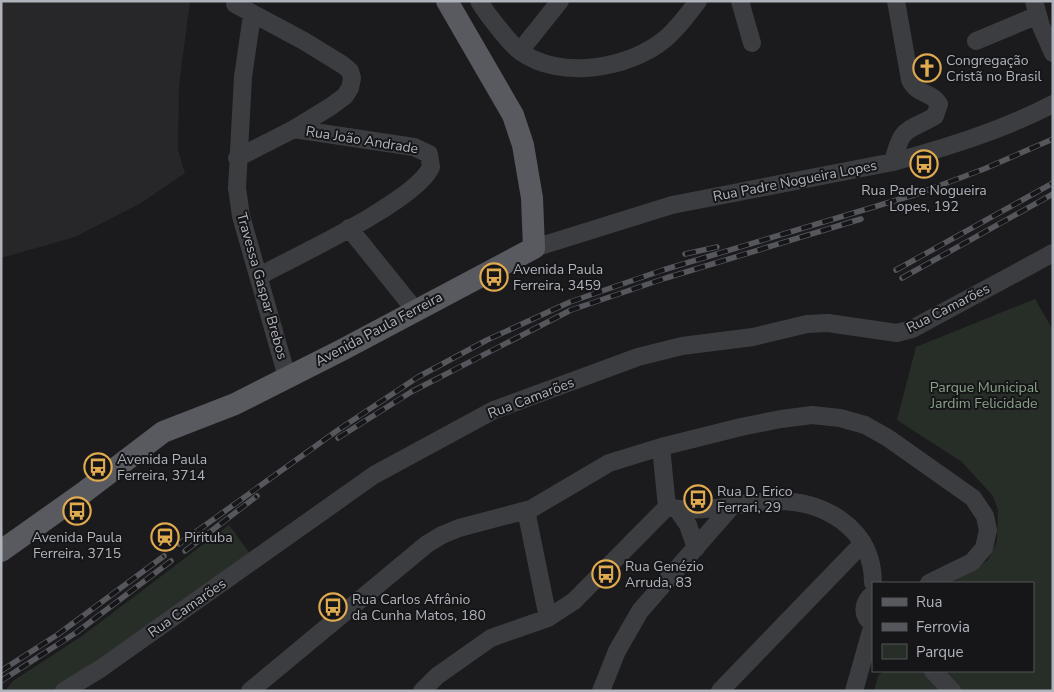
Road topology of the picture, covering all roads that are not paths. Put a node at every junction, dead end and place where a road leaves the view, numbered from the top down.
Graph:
1 (447, 1) edge
2 (479, 1) edge
3 (560, 1) edge
4 (698, 1) edge
5 (740, 1) edge
6 (896, 1) edge
7 (235, 4) dead end
8 (1036, 8) edge
9 (252, 15) junction
10 (976, 41) dead end
11 (752, 44) dead end
12 (520, 52) junction
13 (1053, 53) edge
14 (1053, 104) edge
15 (294, 130) junction
16 (237, 158) junction
17 (894, 162) junction
18 (349, 228) junction
19 (534, 248) junction
20 (1053, 252) edge
21 (259, 276) junction
22 (415, 310) junction
23 (288, 377) junction
24 (660, 447) junction
25 (732, 506) junction
26 (672, 508) junction
27 (526, 510) junction
28 (863, 543) junction
29 (696, 548) junction
30 (1, 551) edge
31 (873, 582) edge
32 (931, 582) edge
33 (872, 595) edge
34 (548, 618) junction
35 (872, 623) edge
36 (872, 628) edge
37 (290, 658) junction
38 (934, 672) edge
39 (64, 691) edge
40 (250, 691) edge
41 (270, 691) edge
42 (422, 691) edge
43 (601, 691) edge
44 (720, 691) edge
45 (854, 691) edge
46 (952, 691) edge

1 - 19 main road
2 - 12 street
3 - 12 street
4 - 12 street
5 - 11 street
6 - 17 street
7 - 9 street, Rua João Andrade
8 - 10 street
8 - 13 street
9 - 15 street, Rua João Andrade
9 - 16 street, Travessa Gaspar Brebos
14 - 17 street, Rua Padre Nogueira Lopes
15 - 16 street
15 - 18 street, Rua João Andrade
16 - 21 street, Travessa Gaspar Brebos
17 - 19 street, Rua Padre Nogueira Lopes
18 - 21 street
18 - 22 street
19 - 22 main road, Avenida Paula Ferreira
20 - 39 street, Rua Camarões
21 - 23 street, Travessa Gaspar Brebos
22 - 23 main road, Avenida Paula Ferreira
23 - 30 main road, Avenida Paula Ferreira
24 - 26 street
24 - 27 street
24 - 32 street
25 - 26 street
25 - 28 street
25 - 29 street
26 - 29 street
26 - 34 street
27 - 34 street
27 - 37 street
28 - 31 street
28 - 44 street
29 - 43 street
33 - 35 street
34 - 42 street
36 - 45 street
37 - 40 street
37 - 41 street
38 - 46 street

